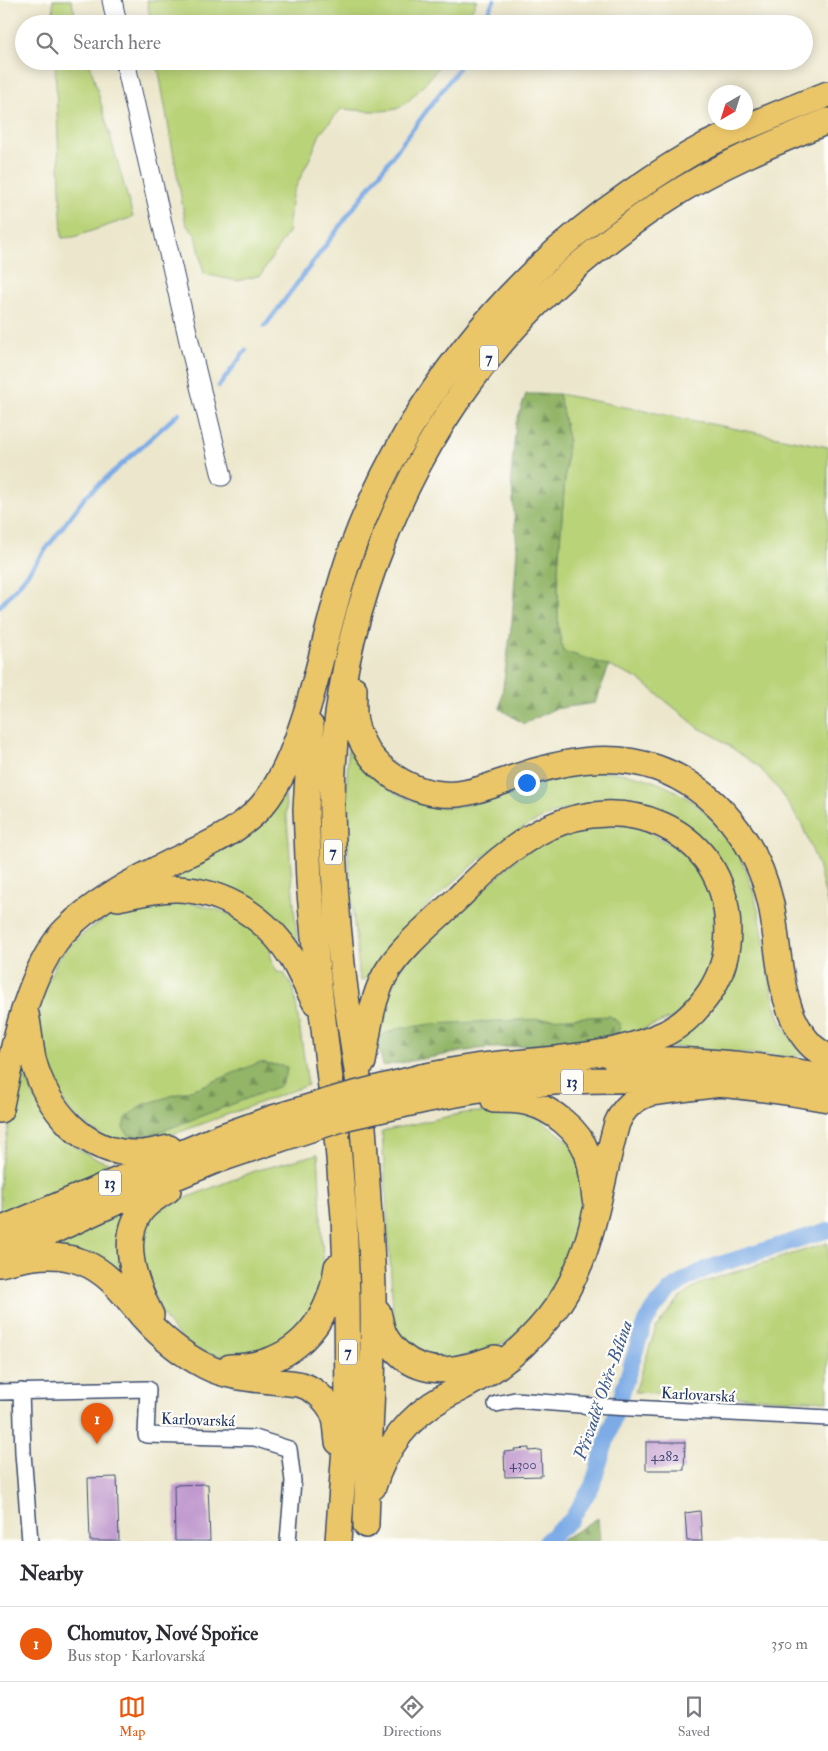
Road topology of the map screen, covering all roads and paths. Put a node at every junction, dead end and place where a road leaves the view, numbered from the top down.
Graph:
1 (112, 0) edge
2 (115, 15) edge
3 (127, 70) edge
4 (828, 94) edge
5 (828, 121) edge
6 (222, 476) dead end
7 (358, 616) junction
8 (320, 666) junction
9 (96, 903) junction
10 (26, 1008) junction
11 (323, 1019) junction
12 (828, 1058) edge
13 (557, 1059) junction
14 (828, 1077) edge
15 (720, 1084) junction
16 (423, 1088) junction
17 (359, 1089) junction
18 (828, 1099) edge
19 (0, 1110) edge
20 (275, 1129) junction
21 (220, 1137) junction
22 (212, 1162) junction
23 (596, 1206) junction
24 (344, 1217) junction
25 (0, 1230) edge
26 (0, 1255) edge
27 (0, 1264) edge
28 (374, 1297) junction
29 (536, 1333) junction
30 (185, 1354) junction
31 (21, 1391) junction
32 (0, 1392) edge
33 (496, 1404) dead end
34 (828, 1418) edge
35 (343, 1487) junction
36 (365, 1533) edge
37 (30, 1541) edge
38 (288, 1541) edge
39 (338, 1541) edge

1 - 2 street
3 - 6 street
4 - 8 highway, 7
5 - 7 highway, 7
7 - 12 highway
7 - 17 highway, 7
8 - 9 highway
8 - 11 highway, 7
9 - 10 highway
9 - 11 highway
10 - 19 highway
10 - 21 highway
11 - 24 highway, 7
13 - 14 highway, 13
13 - 16 highway, 13
13 - 17 highway
15 - 16 highway, 13
15 - 18 highway, 13
15 - 23 highway
16 - 20 highway, 13, bridge
16 - 23 highway
17 - 28 highway, 7
20 - 21 highway, 13
20 - 22 highway, 13
21 - 25 highway, 13
22 - 26 highway, 13
22 - 30 highway
23 - 29 highway
24 - 30 highway
24 - 35 highway, 7
27 - 30 highway
28 - 29 highway
28 - 36 highway, 7
29 - 36 highway
30 - 35 highway
31 - 32 street, Karlovarská
31 - 37 street
31 - 38 street, Karlovarská
33 - 34 street, Karlovarská
35 - 39 highway, 7

